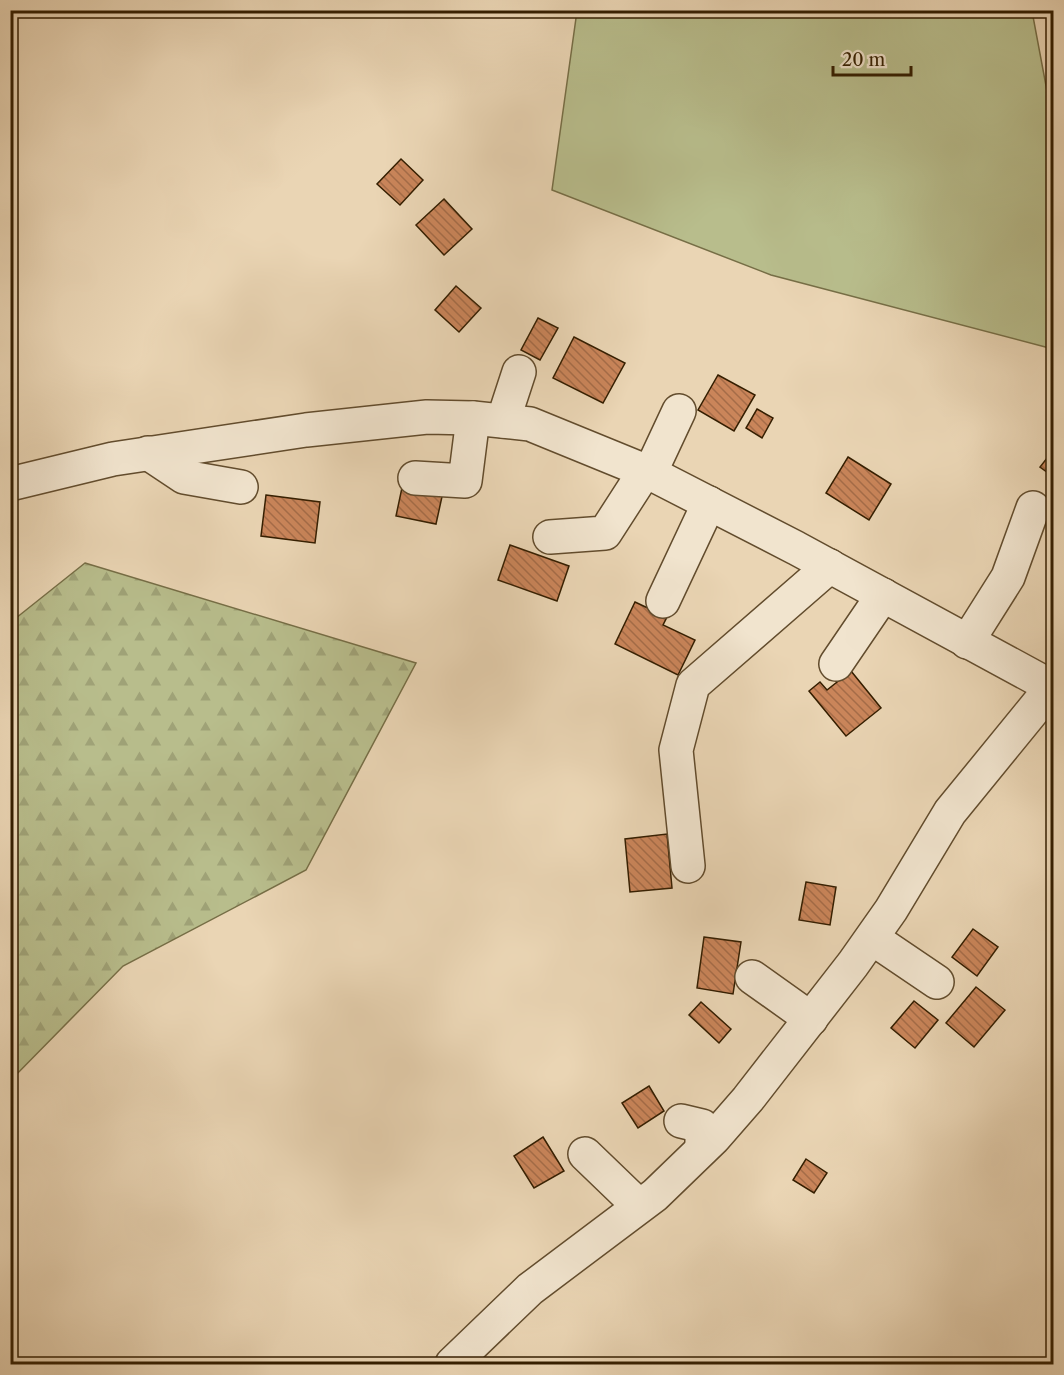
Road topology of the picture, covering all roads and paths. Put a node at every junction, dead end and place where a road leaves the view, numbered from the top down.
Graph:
1 (519, 372) dead end
2 (679, 411) dead end
3 (488, 419) junction
4 (148, 453) junction
5 (647, 472) junction
6 (415, 478) dead end
7 (10, 484) edge
8 (241, 487) dead end
9 (709, 503) junction
10 (1033, 508) dead end
11 (550, 537) dead end
12 (830, 566) junction
13 (883, 595) junction
14 (663, 601) dead end
15 (968, 642) junction
16 (836, 664) dead end
17 (1053, 688) edge
18 (688, 866) dead end
19 (872, 938) junction
20 (752, 977) dead end
21 (937, 982) dead end
22 (811, 1019) junction
23 (681, 1121) dead end
24 (702, 1149) junction
25 (585, 1154) dead end
26 (639, 1206) junction
27 (452, 1365) edge

1 - 3 street
2 - 5 street
3 - 4 street
3 - 5 street
3 - 6 street
4 - 7 street
4 - 8 street
5 - 9 street
5 - 11 street
9 - 12 street
9 - 14 street
10 - 15 street
12 - 13 street
12 - 18 street
13 - 15 street
13 - 16 street
15 - 17 street
17 - 19 street
19 - 21 street
19 - 22 street
20 - 22 street
22 - 24 street
23 - 24 street
24 - 26 street
25 - 26 street
26 - 27 street

